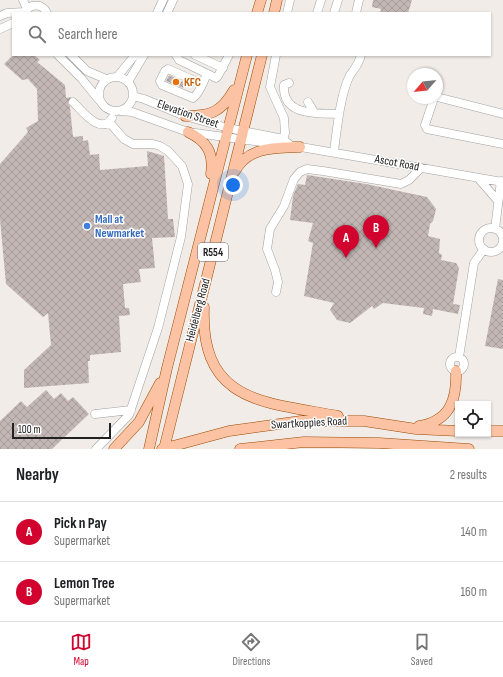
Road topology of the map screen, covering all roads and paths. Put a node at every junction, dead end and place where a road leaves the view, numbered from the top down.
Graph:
1 (23, 0) edge
2 (163, 0) edge
3 (173, 0) edge
4 (261, 0) edge
5 (277, 0) edge
6 (290, 0) edge
7 (321, 0) edge
8 (338, 0) edge
9 (359, 0) edge
10 (36, 2) edge
11 (26, 11) edge
12 (12, 12) edge
13 (47, 12) edge
14 (157, 12) edge
15 (167, 12) edge
16 (257, 12) edge
17 (274, 12) edge
18 (287, 12) edge
19 (317, 12) edge
20 (334, 12) edge
21 (356, 12) edge
22 (0, 16) edge
23 (12, 23) edge
24 (0, 29) edge
25 (59, 56) edge
26 (71, 56) edge
27 (133, 56) edge
28 (143, 56) edge
29 (177, 56) edge
30 (196, 56) edge
31 (229, 56) edge
32 (247, 56) edge
33 (262, 56) edge
34 (276, 56) edge
35 (361, 56) edge
36 (223, 68) junction
37 (207, 74) junction
38 (117, 77) junction
39 (106, 79) junction
40 (240, 79) junction
41 (128, 82) junction
42 (289, 83) dead end
43 (202, 84) junction
44 (133, 96) junction
45 (443, 100) edge
46 (73, 102) dead end
47 (100, 102) junction
48 (308, 102) dead end
49 (434, 104) edge
50 (118, 111) junction
51 (314, 112) junction
52 (339, 114) junction
53 (503, 114) edge
54 (185, 116) junction
55 (109, 122) junction
56 (188, 132) junction
57 (227, 132) junction
58 (242, 135) junction
59 (282, 142) junction
60 (503, 144) edge
61 (295, 146) junction
62 (334, 152) junction
63 (421, 168) junction
64 (479, 178) junction
65 (230, 181) junction
66 (502, 182) edge
67 (500, 203) edge
68 (204, 223) junction
69 (495, 229) junction
70 (503, 240) edge
71 (484, 249) junction
72 (204, 288) junction
73 (276, 292) dead end
74 (167, 368) junction
75 (456, 371) joint
76 (131, 410) junction
77 (95, 414) dead end
78 (364, 421) junction
79 (403, 427) junction
80 (502, 430) edge
81 (455, 431) edge
82 (491, 431) edge
83 (96, 449) edge
84 (114, 449) edge
85 (149, 449) edge
86 (164, 449) edge
87 (240, 449) edge
88 (469, 449) edge

1 - 11 street
2 - 14 street
3 - 15 street
4 - 16 main road
5 - 17 main road
6 - 18 street
7 - 19 street
8 - 20 street
9 - 21 street
10 - 11 street
10 - 13 street
12 - 22 street
23 - 24 street
25 - 47 street, Elevation Street
26 - 39 street
27 - 38 street
28 - 41 street
29 - 37 street
30 - 36 street
31 - 36 street
32 - 40 main road, Heidelberg Road / R554
33 - 58 main road, Heidelberg Road / R554
34 - 59 street
35 - 52 street
36 - 37 street
37 - 43 street
38 - 39 street
38 - 41 street
39 - 47 street
40 - 54 main road
40 - 57 main road, Heidelberg Road / R554
41 - 44 street
42 - 51 street
43 - 43 street
44 - 50 street
44 - 54 street, Elevation Street
45 - 53 street
46 - 55 street
47 - 50 street, Elevation Street
48 - 51 street
49 - 60 street
50 - 55 street
50 - 56 street, Elevation Street
51 - 52 street
52 - 62 street
54 - 57 street, Elevation Street
55 - 76 street
56 - 57 street, Elevation Street
56 - 68 main road
57 - 58 street, Elevation Street
57 - 68 main road, Heidelberg Road / R554
58 - 59 street
58 - 65 main road, Heidelberg Road / R554
59 - 61 street
61 - 62 street, Ascot Road
61 - 65 main road
62 - 63 street, Ascot Road
63 - 64 street, Ascot Road
63 - 73 street
64 - 66 street, Ascot Road
64 - 67 street
65 - 72 main road, Heidelberg Road / R554
66 - 67 street
67 - 69 street
68 - 74 main road, Heidelberg Road / R554
69 - 70 street
69 - 71 street
70 - 71 street
71 - 75 street
72 - 78 main road
72 - 86 main road, Heidelberg Road / R554
74 - 84 main road
74 - 85 main road, Heidelberg Road / R554
75 - 79 main road
76 - 77 street
76 - 83 street
78 - 79 main road, Swartkoppies Road / R554
78 - 86 main road, Swartkoppies Road / R554
79 - 81 main road, Swartkoppies Road / R554
80 - 82 main road
87 - 88 main road, Swartkoppies Road

